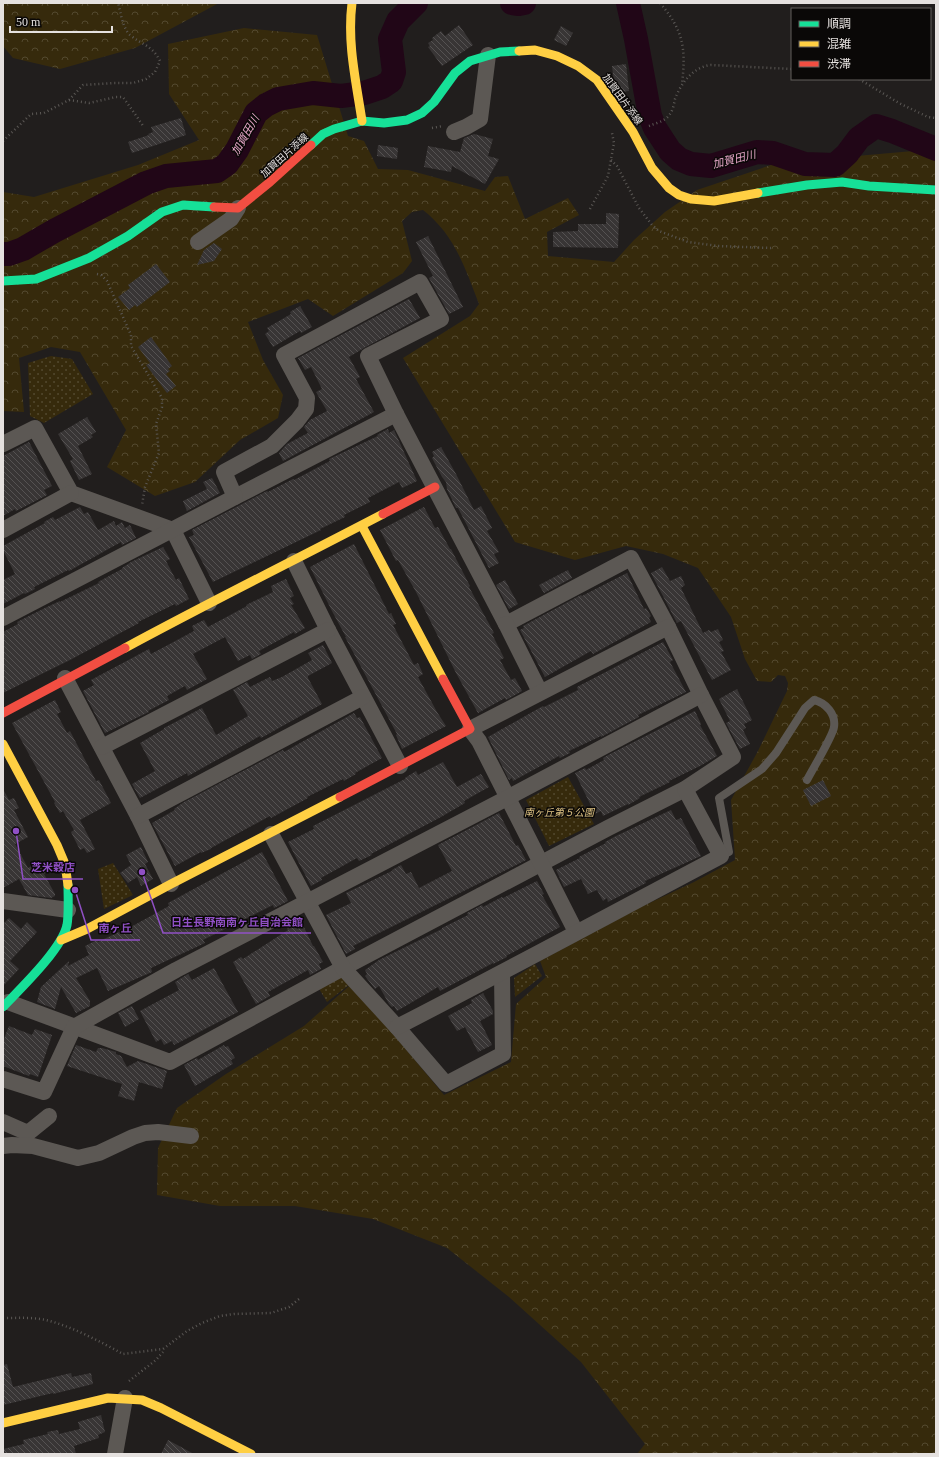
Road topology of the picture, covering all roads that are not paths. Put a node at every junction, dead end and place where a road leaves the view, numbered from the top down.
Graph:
1 (352, 3) edge
2 (488, 55) junction
3 (361, 116) junction
4 (454, 132) dead end
5 (936, 190) edge
6 (238, 208) junction
7 (198, 242) dead end
8 (3, 281) edge
9 (396, 414) junction
10 (3, 444) edge
11 (435, 487) junction
12 (71, 493) junction
13 (236, 496) junction
14 (362, 526) junction
15 (3, 530) edge
16 (173, 530) junction
17 (294, 561) junction
18 (209, 603) junction
19 (3, 618) edge
20 (506, 624) junction
21 (668, 627) junction
22 (328, 630) junction
23 (65, 678) junction
24 (540, 692) junction
25 (701, 695) junction
26 (363, 697) junction
27 (3, 713) edge
28 (470, 728) junction
29 (3, 744) edge
30 (102, 747) junction
31 (400, 766) junction
32 (806, 780) dead end
33 (685, 789) junction
34 (509, 797) junction
35 (138, 816) junction
36 (271, 834) junction
37 (721, 856) junction
38 (542, 863) junction
39 (171, 884) junction
40 (3, 901) edge
41 (308, 902) junction
42 (68, 910) junction
43 (576, 932) junction
44 (61, 940) junction
45 (343, 968) junction
46 (502, 973) junction
47 (6, 1004) edge
48 (74, 1027) junction
49 (397, 1027) junction
50 (3, 1079) edge
51 (49, 1116) dead end
52 (3, 1122) edge
53 (190, 1136) dead end
54 (6, 1142) edge
55 (126, 1391) junction
56 (3, 1423) edge
57 (115, 1454) edge
58 (250, 1454) edge

1 - 3 street
2 - 3 street, 加賀田片添線
2 - 4 street
2 - 5 street, 加賀田片添線
3 - 6 street, 加賀田片添線
6 - 7 street
6 - 8 street
9 - 11 street
9 - 13 street
9 - 13 street
10 - 12 street
11 - 14 street
11 - 20 street
12 - 15 street
12 - 16 street
13 - 16 street
14 - 17 street
14 - 28 street
16 - 18 street
16 - 19 street
17 - 18 street
17 - 22 street
18 - 23 street
20 - 21 street
20 - 24 street
21 - 24 street
21 - 25 street
22 - 26 street
22 - 30 street
23 - 27 street
23 - 30 street
24 - 28 street
25 - 33 street
25 - 34 street
26 - 31 street
26 - 35 street
28 - 31 street
28 - 34 street
29 - 42 street
30 - 35 street
31 - 36 street
32 - 37 lane
33 - 37 street
33 - 38 street
34 - 38 street
34 - 41 street
35 - 39 street
36 - 39 street
36 - 41 street
37 - 43 street
38 - 43 street
38 - 45 street
39 - 44 street
40 - 42 street
41 - 45 street
41 - 48 street
42 - 44 street
43 - 46 street
44 - 47 street
45 - 48 street
45 - 49 street
46 - 49 street
46 - 49 street
47 - 48 street
48 - 50 street
51 - 52 street
53 - 54 street
55 - 56 street
55 - 57 street
55 - 58 street

